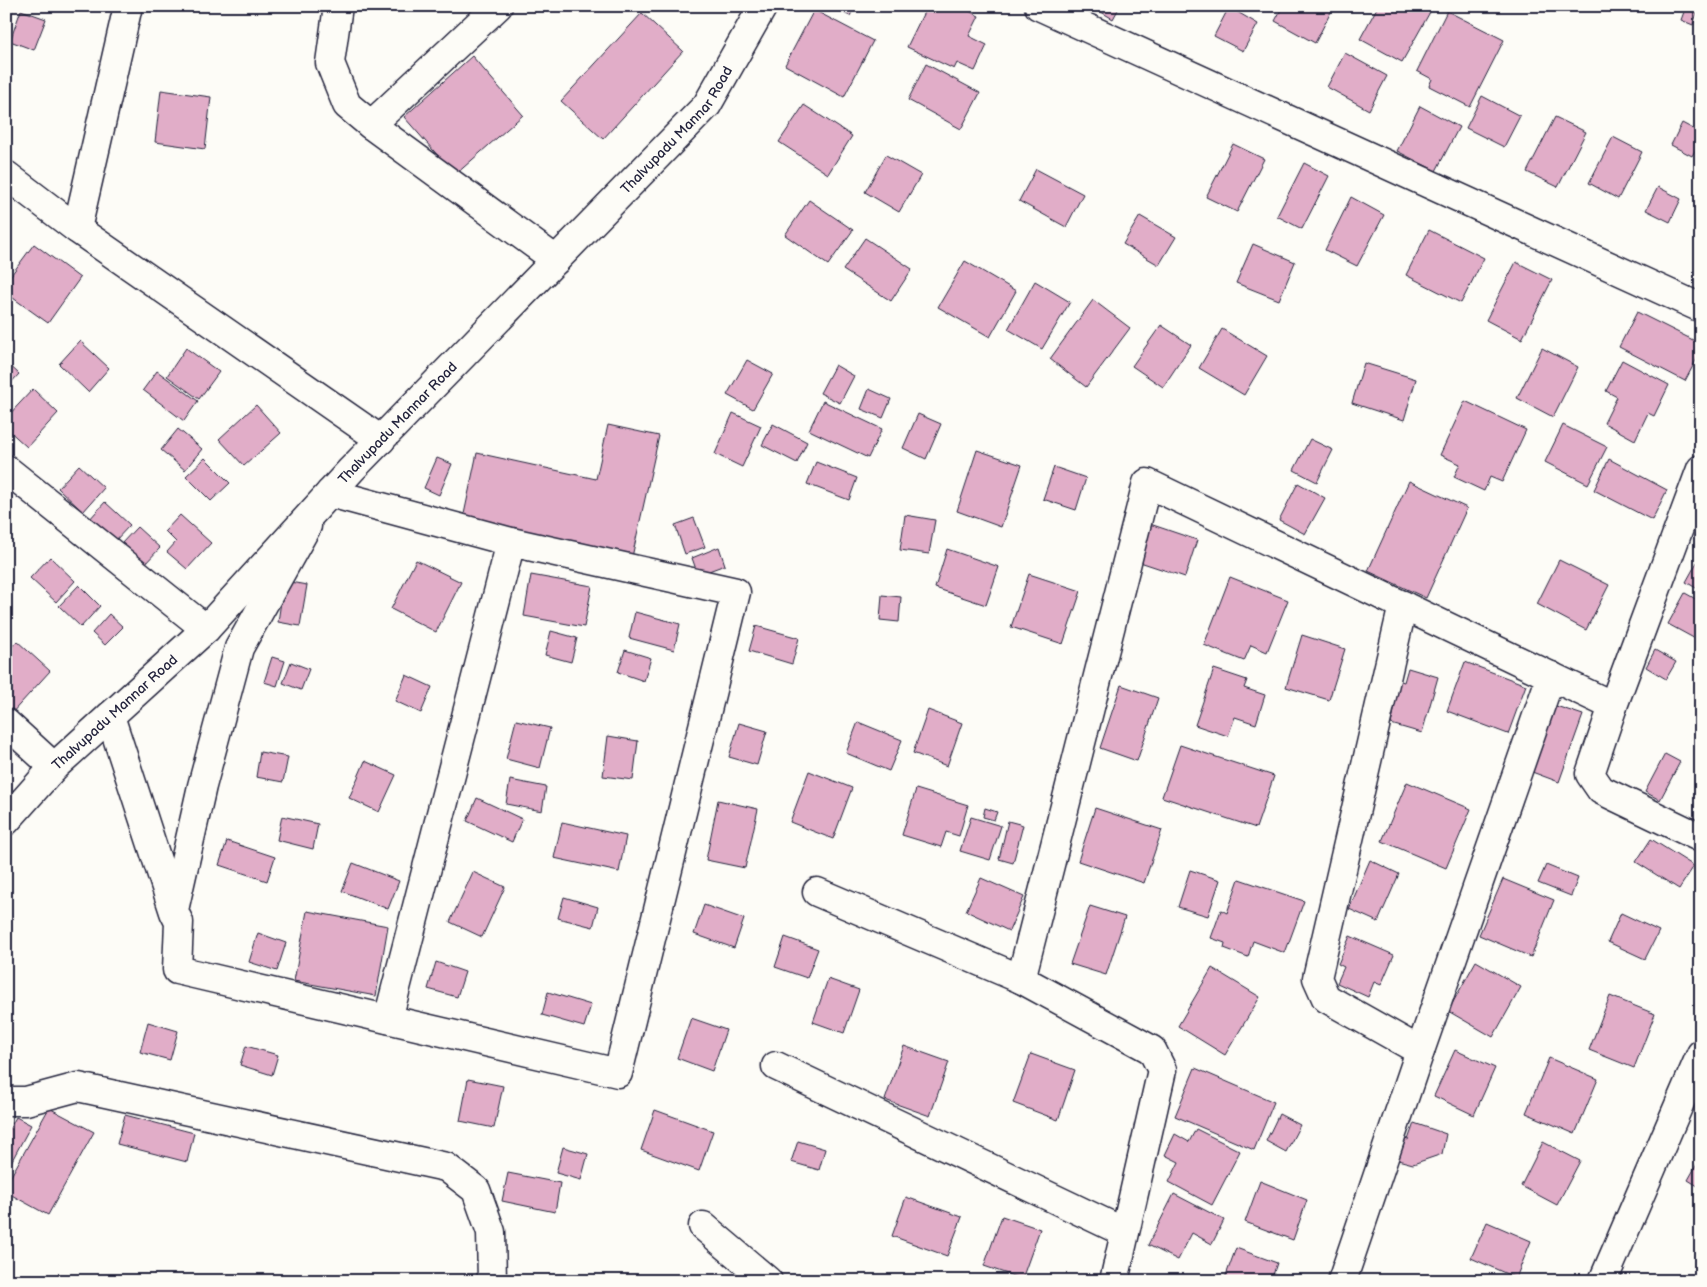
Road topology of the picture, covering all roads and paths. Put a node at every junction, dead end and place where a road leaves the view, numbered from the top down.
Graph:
1 (128, 6) edge
2 (338, 6) edge
3 (498, 6) edge
4 (763, 6) edge
5 (1038, 6) edge
6 (371, 126) junction
7 (6, 175) edge
8 (78, 229) junction
9 (556, 260) junction
10 (1701, 308) edge
11 (381, 440) junction
12 (6, 469) edge
13 (1701, 469) edge
14 (324, 499) junction
15 (511, 542) junction
16 (1403, 605) junction
17 (206, 628) junction
18 (1551, 676) junction
19 (1613, 706) junction
20 (110, 716) junction
21 (6, 723) edge
22 (54, 767) junction
23 (6, 821) edge
24 (1701, 838) edge
25 (817, 892) dead end
26 (174, 912) junction
27 (1021, 979) junction
28 (388, 1019) junction
29 (1420, 1050) junction
30 (1701, 1054) edge
31 (776, 1066) dead end
32 (6, 1101) edge
33 (703, 1226) dead end
34 (1124, 1232) junction
35 (492, 1281) edge
36 (768, 1281) edge
37 (1114, 1281) edge
38 (1342, 1281) edge
39 (1603, 1281) edge

1 - 8 street
2 - 6 street
3 - 6 street
4 - 9 street, Thalvupadu Mannar Road
5 - 10 street
6 - 9 street
7 - 8 street
8 - 11 street
9 - 11 street, Thalvupadu Mannar Road
11 - 14 street, Thalvupadu Mannar Road
12 - 17 street
13 - 19 street
14 - 15 street
14 - 17 street, Thalvupadu Mannar Road
14 - 26 street
15 - 28 street
15 - 28 street
16 - 18 street
16 - 27 street
16 - 29 street
17 - 20 street, Thalvupadu Mannar Road
18 - 19 street
18 - 29 street
19 - 24 street
20 - 22 street, Thalvupadu Mannar Road
20 - 26 street
21 - 22 street
22 - 23 street, Thalvupadu Mannar Road
25 - 27 street
26 - 28 street
27 - 34 street
29 - 38 street
30 - 39 street
31 - 34 street
32 - 35 street
33 - 36 street
34 - 37 street

